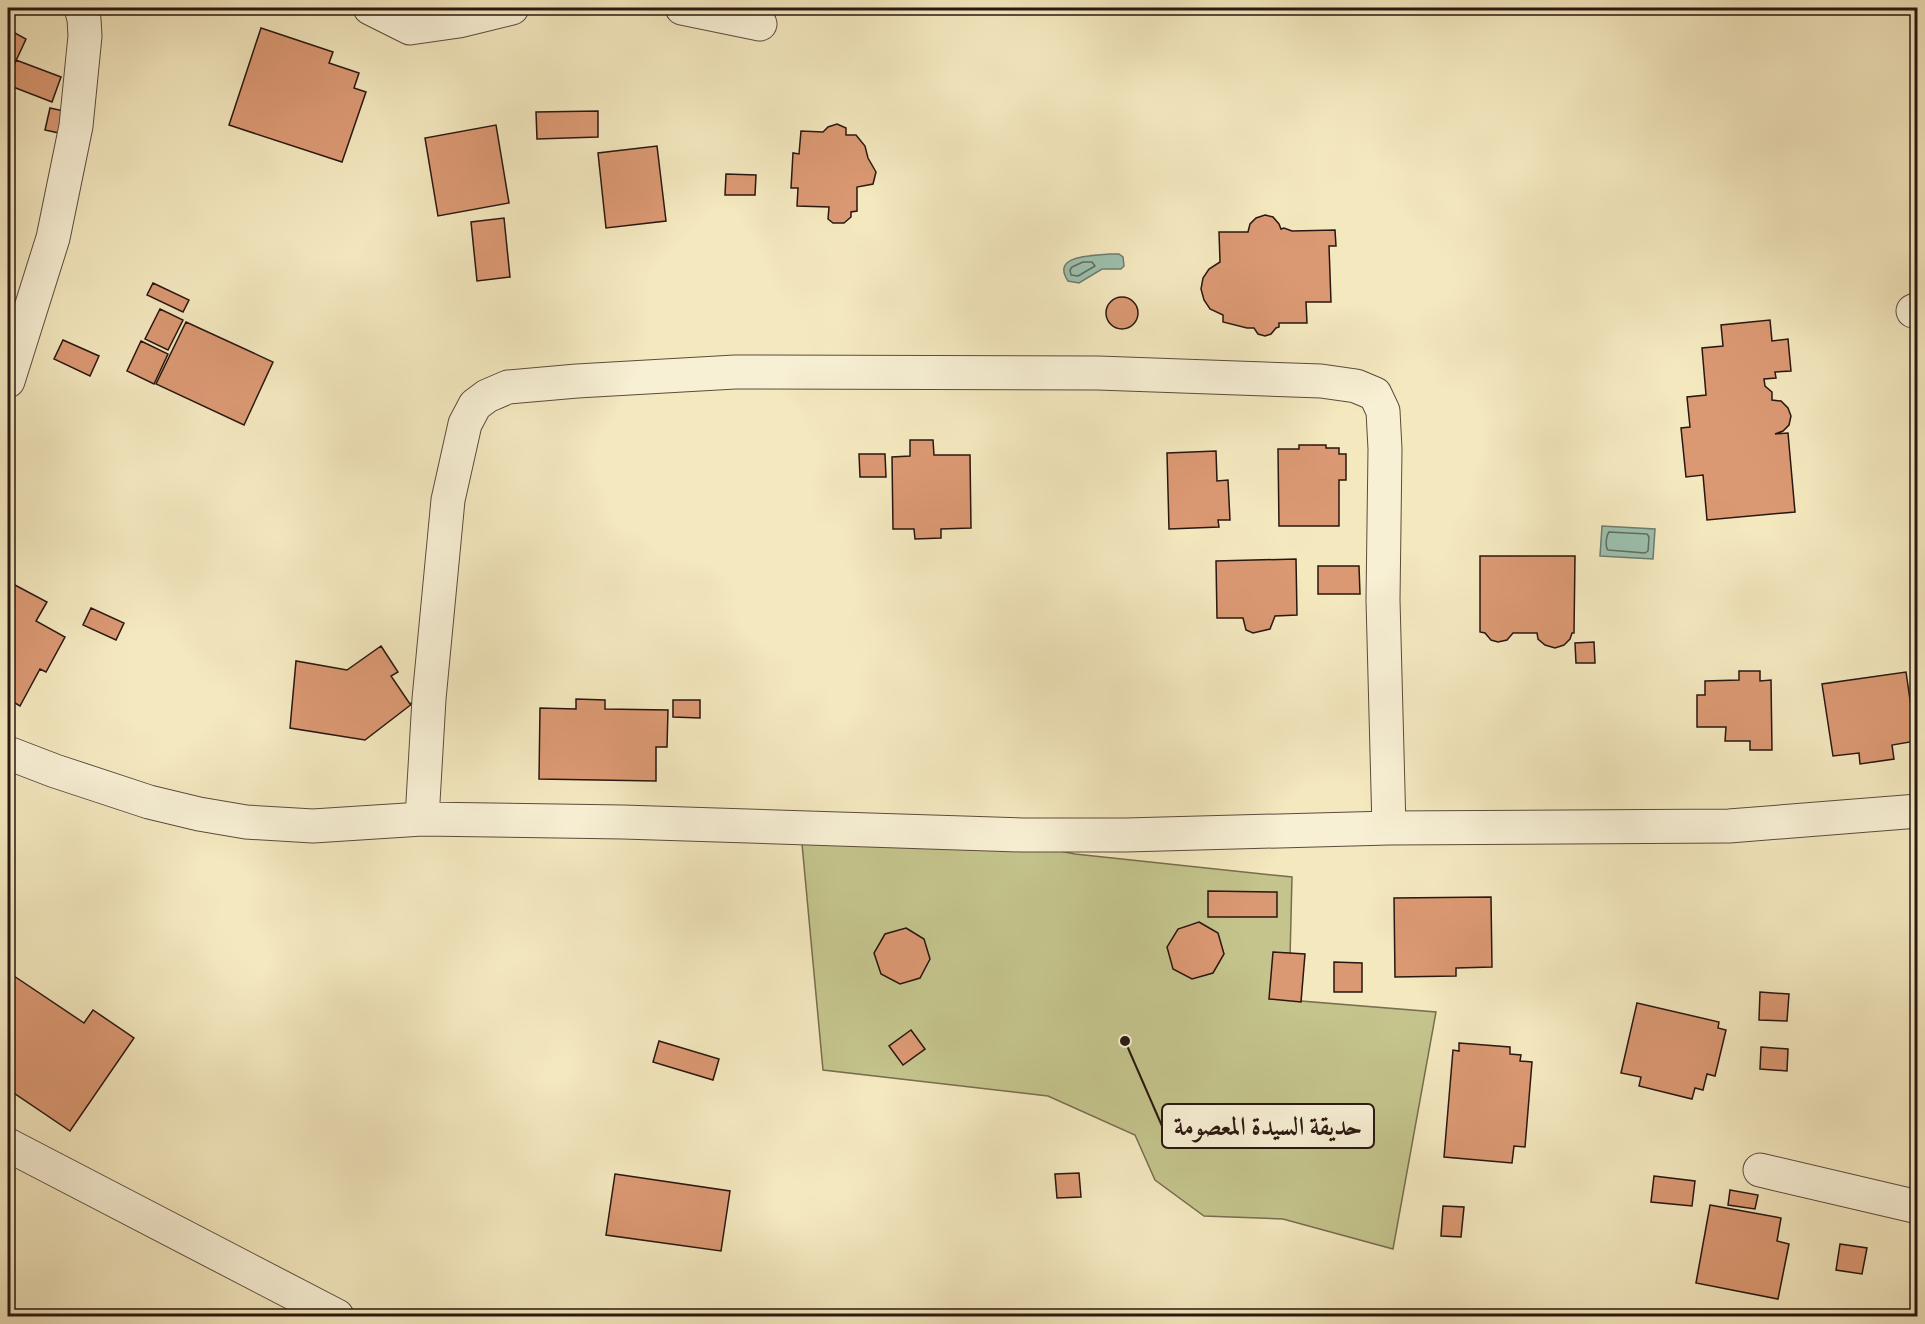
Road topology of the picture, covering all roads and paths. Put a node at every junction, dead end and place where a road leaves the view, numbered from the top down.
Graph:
1 (81, 8) edge
2 (370, 8) edge
3 (512, 8) edge
4 (682, 8) edge
5 (760, 24) dead end
6 (8, 381) edge
7 (8, 753) edge
8 (1917, 811) edge
9 (423, 819) junction
10 (1389, 828) junction
11 (8, 1145) edge
12 (1760, 1170) dead end
13 (1917, 1207) edge
14 (337, 1317) edge

1 - 6 street
2 - 3 street
4 - 5 street
7 - 9 street
8 - 10 street
9 - 10 street
9 - 10 street
11 - 14 street
12 - 13 street

